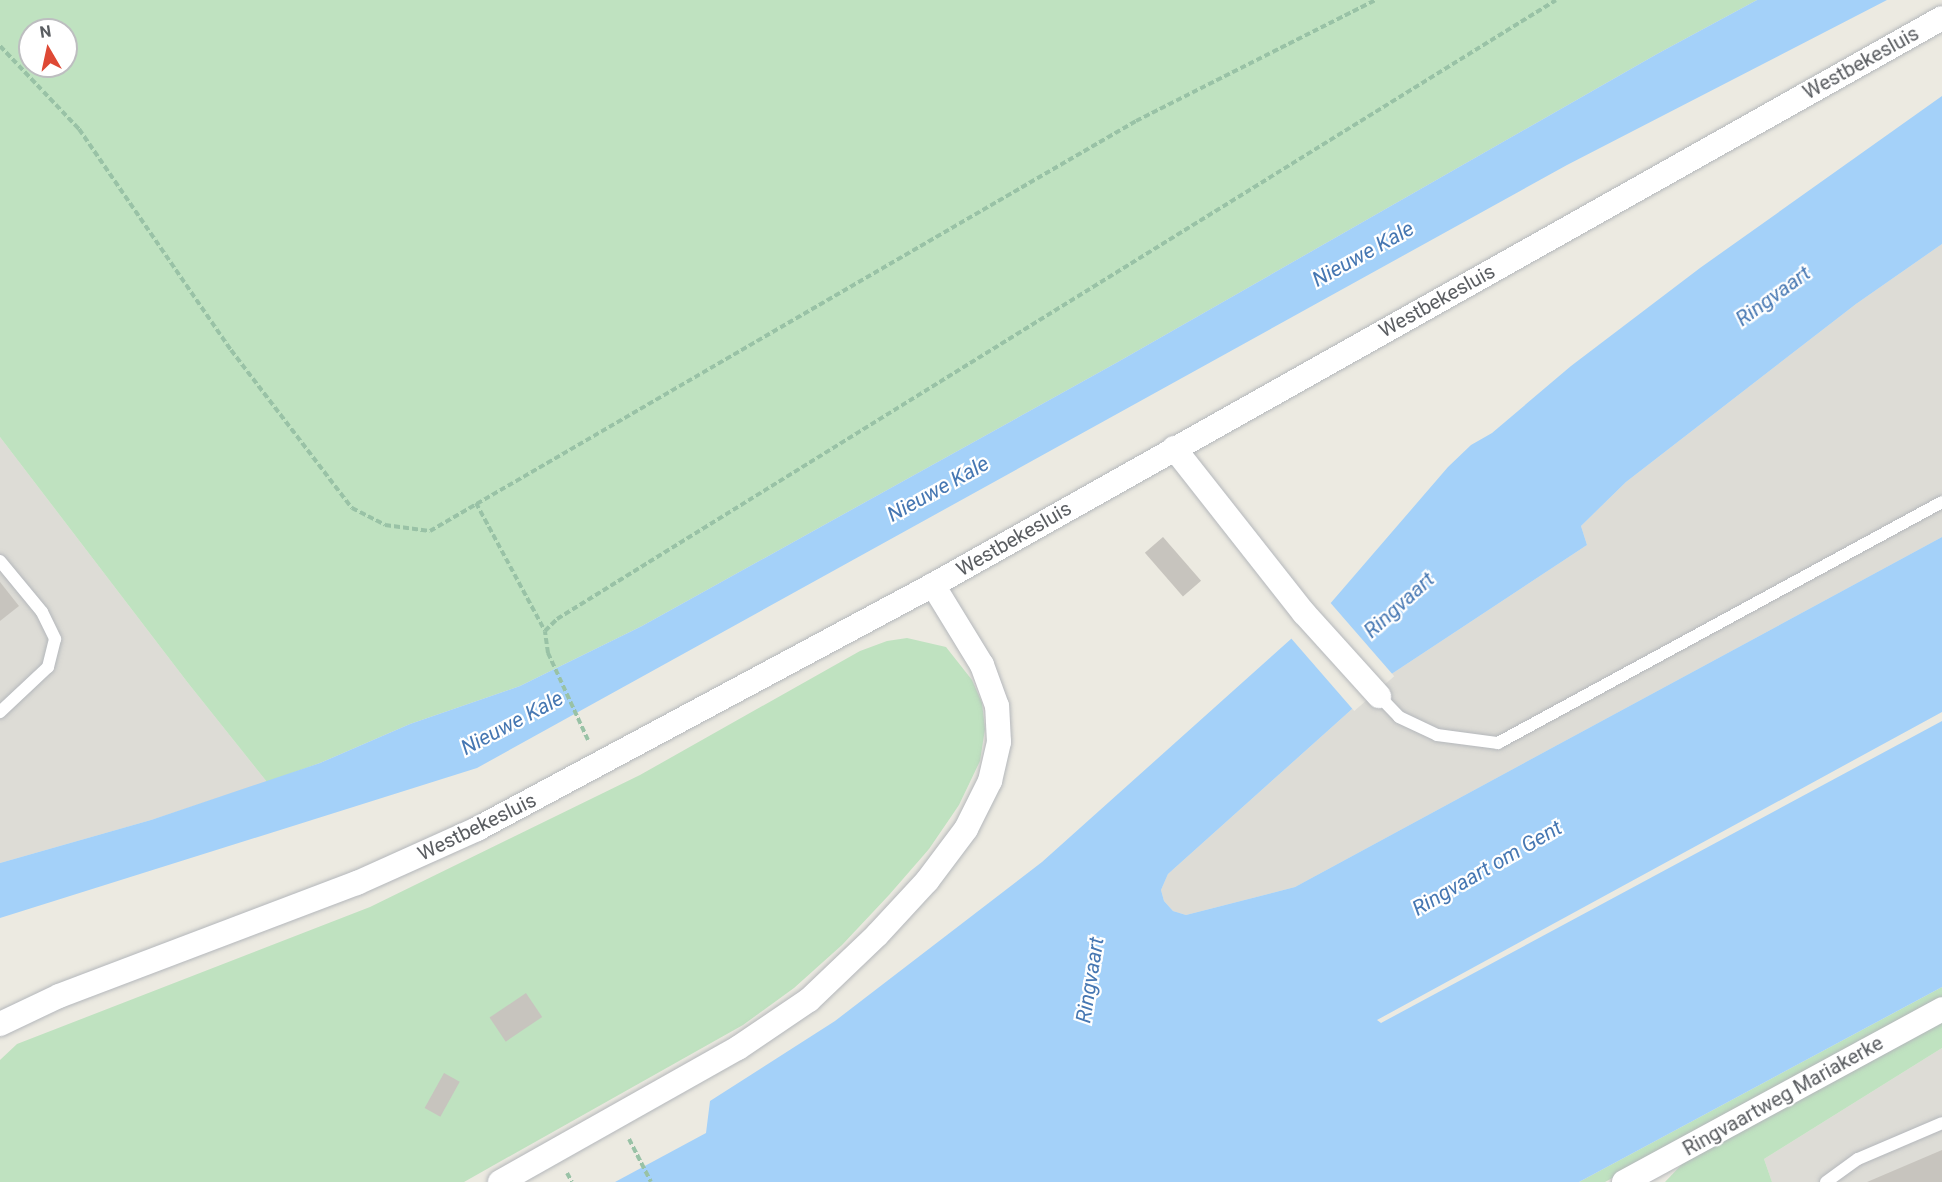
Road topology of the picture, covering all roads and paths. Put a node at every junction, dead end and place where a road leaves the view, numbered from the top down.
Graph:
1 (1376, 0) edge
2 (1557, 0) edge
3 (1942, 18) edge
4 (0, 46) edge
5 (1174, 448) junction
6 (1942, 502) edge
7 (476, 503) junction
8 (0, 561) edge
9 (933, 585) junction
10 (545, 631) junction
11 (1379, 696) joint
12 (0, 712) edge
13 (581, 724) dead end
14 (1942, 1009) edge
15 (0, 1024) edge
16 (1942, 1124) edge
17 (628, 1138) dead end
18 (500, 1182) edge
19 (651, 1182) edge
20 (1624, 1182) edge
21 (1826, 1182) edge

1 - 7 path
2 - 10 path
3 - 5 street, Westbekesluis
4 - 7 path
5 - 9 street, Westbekesluis
5 - 11 street
6 - 11 lane
7 - 10 path
8 - 12 lane
9 - 15 street, Westbekesluis
9 - 18 street, Westbekesluis
10 - 13 path
14 - 20 street, Ringvaartweg Mariakerke
16 - 21 lane
17 - 19 path

